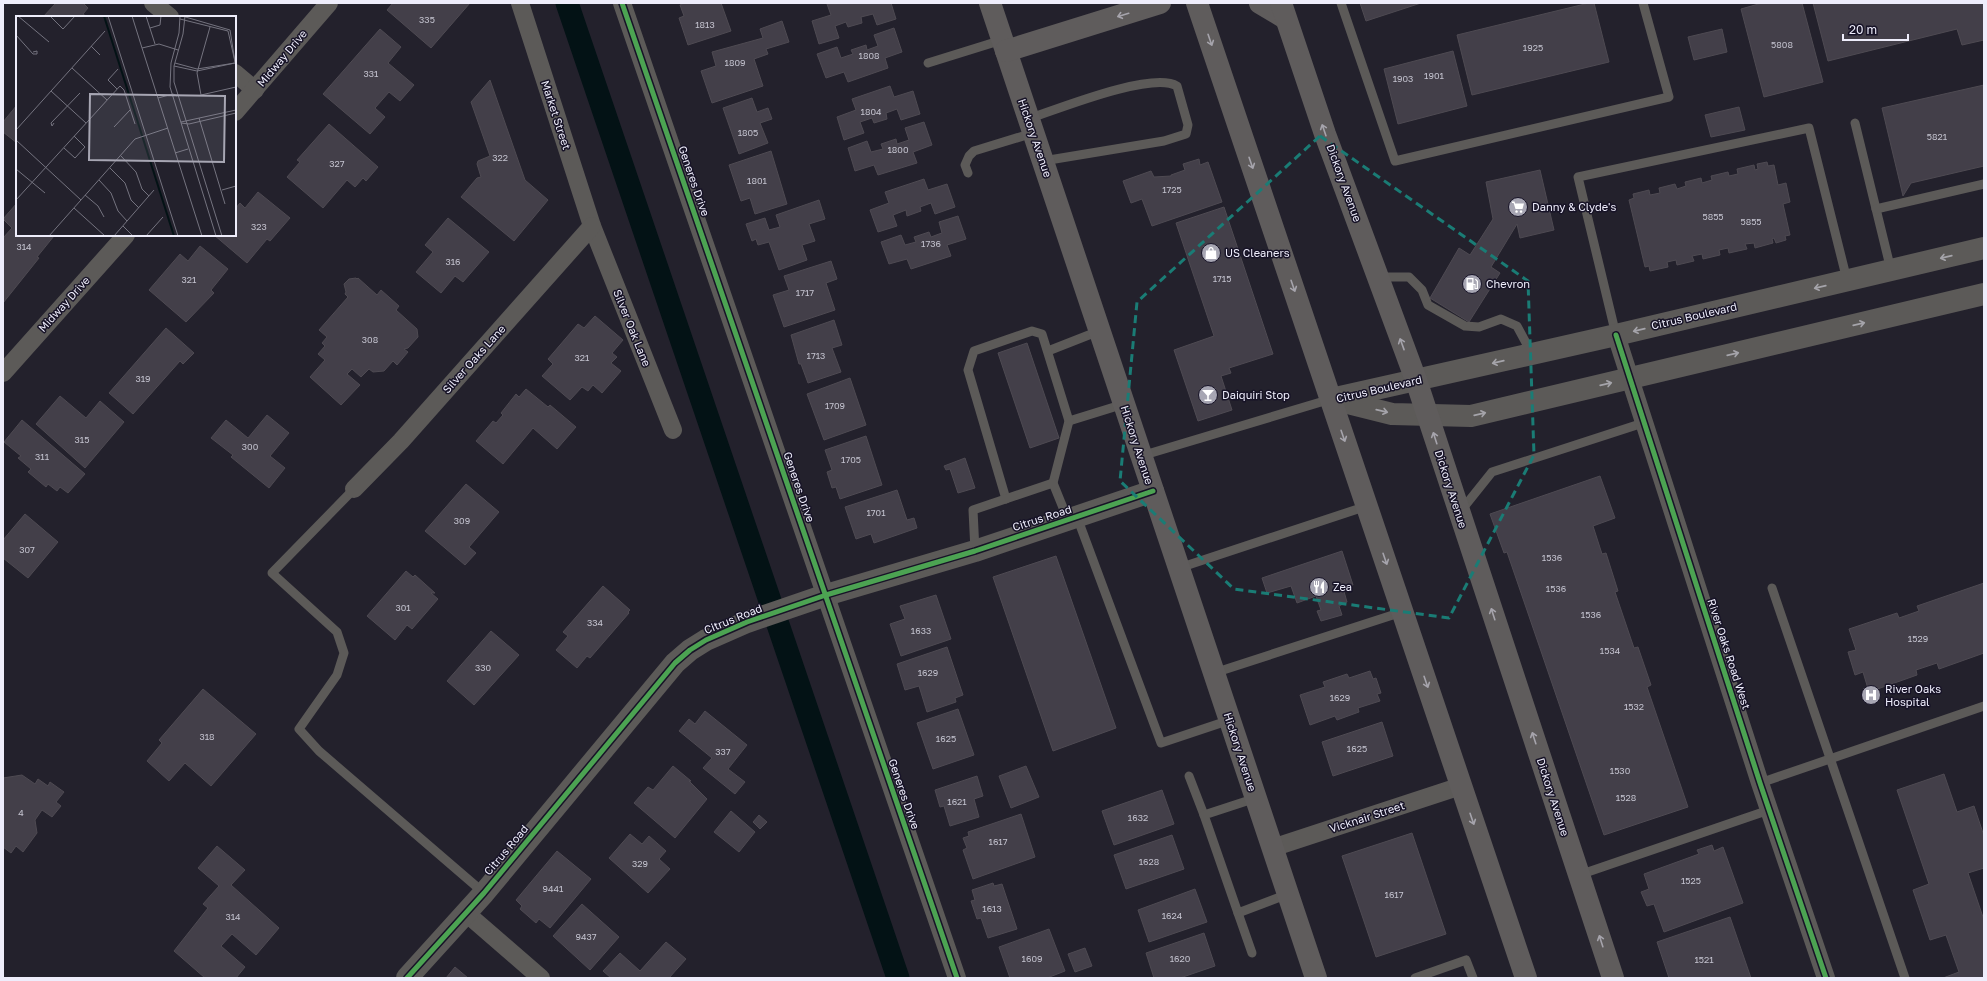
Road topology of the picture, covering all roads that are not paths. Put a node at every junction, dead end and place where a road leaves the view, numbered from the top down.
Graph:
1 (154, 3) edge
2 (329, 3) edge
3 (520, 3) edge
4 (622, 3) edge
5 (990, 3) edge
6 (1160, 3) edge
7 (1197, 3) edge
8 (1260, 3) edge
9 (1341, 3) edge
10 (1643, 3) edge
11 (1283, 10) edge
12 (169, 16) edge
13 (1004, 46) junction
14 (928, 63) dead end
15 (236, 74) edge
16 (255, 90) junction
17 (236, 111) edge
18 (1855, 123) dead end
19 (1031, 126) junction
20 (1043, 162) junction
21 (968, 173) dead end
22 (1984, 184) edge
23 (1876, 209) junction
24 (592, 226) junction
25 (125, 236) edge
26 (1984, 248) edge
27 (1891, 270) junction
28 (1378, 277) junction
29 (1847, 280) junction
30 (1984, 294) edge
31 (1099, 331) junction
32 (1616, 335) junction
33 (1048, 351) junction
34 (1532, 354) junction
35 (3, 373) edge
36 (1629, 379) junction
37 (1416, 380) junction
38 (1331, 399) junction
39 (1124, 404) junction
40 (1427, 415) junction
41 (1069, 420) junction
42 (1643, 424) junction
43 (673, 430) dead end
44 (1141, 456) junction
45 (1053, 483) junction
46 (354, 489) joint
47 (1153, 491) junction
48 (1006, 499) junction
49 (1367, 506) junction
50 (1459, 513) junction
51 (1072, 519) junction
52 (975, 551) junction
53 (1179, 568) junction
54 (1772, 588) dead end
55 (820, 597) junction
56 (1402, 612) junction
57 (1214, 673) junction
58 (1984, 706) edge
59 (1230, 720) junction
60 (1830, 760) junction
61 (1189, 776) dead end
62 (1760, 783) junction
63 (1461, 786) junction
64 (1256, 798) junction
65 (1769, 810) junction
66 (1204, 815) junction
67 (1272, 848) junction
68 (1579, 875) junction
69 (484, 893) junction
70 (1288, 894) junction
71 (466, 913) junction
72 (1238, 913) junction
73 (1252, 953) dead end
74 (407, 978) edge
75 (541, 978) edge
76 (957, 978) edge
77 (1316, 978) edge
78 (1414, 978) edge
79 (1473, 978) edge
80 (1526, 978) edge
81 (1613, 978) edge
82 (1826, 978) edge
83 (1905, 978) edge

1 - 12 street
2 - 16 street, Midway Drive
3 - 24 street, Market Street
4 - 55 street, Generes Drive
5 - 13 main road, Hickory Avenue
6 -> 13 main road
7 -> 38 main road
8 - 11 main road
9 - 10 lane
28 -> 11 main road, Dickory Avenue
13 - 14 lane
13 - 19 main road, Hickory Avenue
15 - 16 street
16 - 17 street, Midway Drive
18 - 23 lane
19 - 20 main road, Hickory Avenue
19 - 20 lane
19 - 21 lane
20 - 31 main road, Hickory Avenue
22 - 23 lane
23 - 27 lane
24 - 43 street, Silver Oak Lane
24 - 46 street, Silver Oaks Lane
25 - 35 street, Midway Drive
26 -> 27 street, Citrus Boulevard
27 - 29 street, Citrus Boulevard
28 - 34 lane
37 -> 28 main road, Dickory Avenue
29 -> 32 street, Citrus Boulevard
29 - 32 lane
36 -> 30 street, Citrus Boulevard
31 - 33 lane
31 - 39 main road, Hickory Avenue
32 - 34 street, Citrus Boulevard
32 - 36 street, River Oaks Road West
33 - 41 lane
33 - 48 lane
34 -> 37 street, Citrus Boulevard
40 -> 36 street, Citrus Boulevard
36 - 42 street, River Oaks Road West
37 - 38 street, Citrus Boulevard
37 - 40 main road, Dickory Avenue
38 -> 40 street, Citrus Boulevard
38 - 44 lane
38 -> 49 main road
39 - 41 lane
39 - 44 main road, Hickory Avenue
50 -> 40 main road, Dickory Avenue
41 - 45 lane
42 - 50 lane
42 - 62 street, River Oaks Road West
44 - 47 main road, Hickory Avenue
45 - 48 lane
45 - 51 lane
46 - 69 lane
47 - 51 street, Citrus Road
47 - 53 main road, Hickory Avenue
48 - 52 lane
49 - 53 lane
49 -> 56 main road
68 -> 50 main road, Dickory Avenue
51 - 52 street, Citrus Road
51 - 59 lane
52 - 55 street, Citrus Road
53 - 57 main road, Hickory Avenue
54 - 60 lane
55 - 69 street, Citrus Road
55 - 76 street, Generes Drive
56 - 57 lane
56 -> 63 main road
57 - 59 main road, Hickory Avenue
58 - 60 lane
59 - 64 main road, Hickory Avenue
60 - 62 lane
60 - 83 lane
61 - 66 lane
62 - 65 street, River Oaks Road West
63 - 67 street, Vicknair Street
63 -> 80 main road
64 - 66 lane
64 - 67 main road, Hickory Avenue
65 - 68 lane
65 - 82 street, River Oaks Road West
66 - 72 lane
67 - 70 main road, Hickory Avenue
81 -> 68 main road, Dickory Avenue
69 - 71 street, Citrus Road
70 - 72 lane
70 - 77 main road, Hickory Avenue
71 - 74 street, Citrus Road
71 - 75 street
72 - 73 lane
78 - 79 lane

